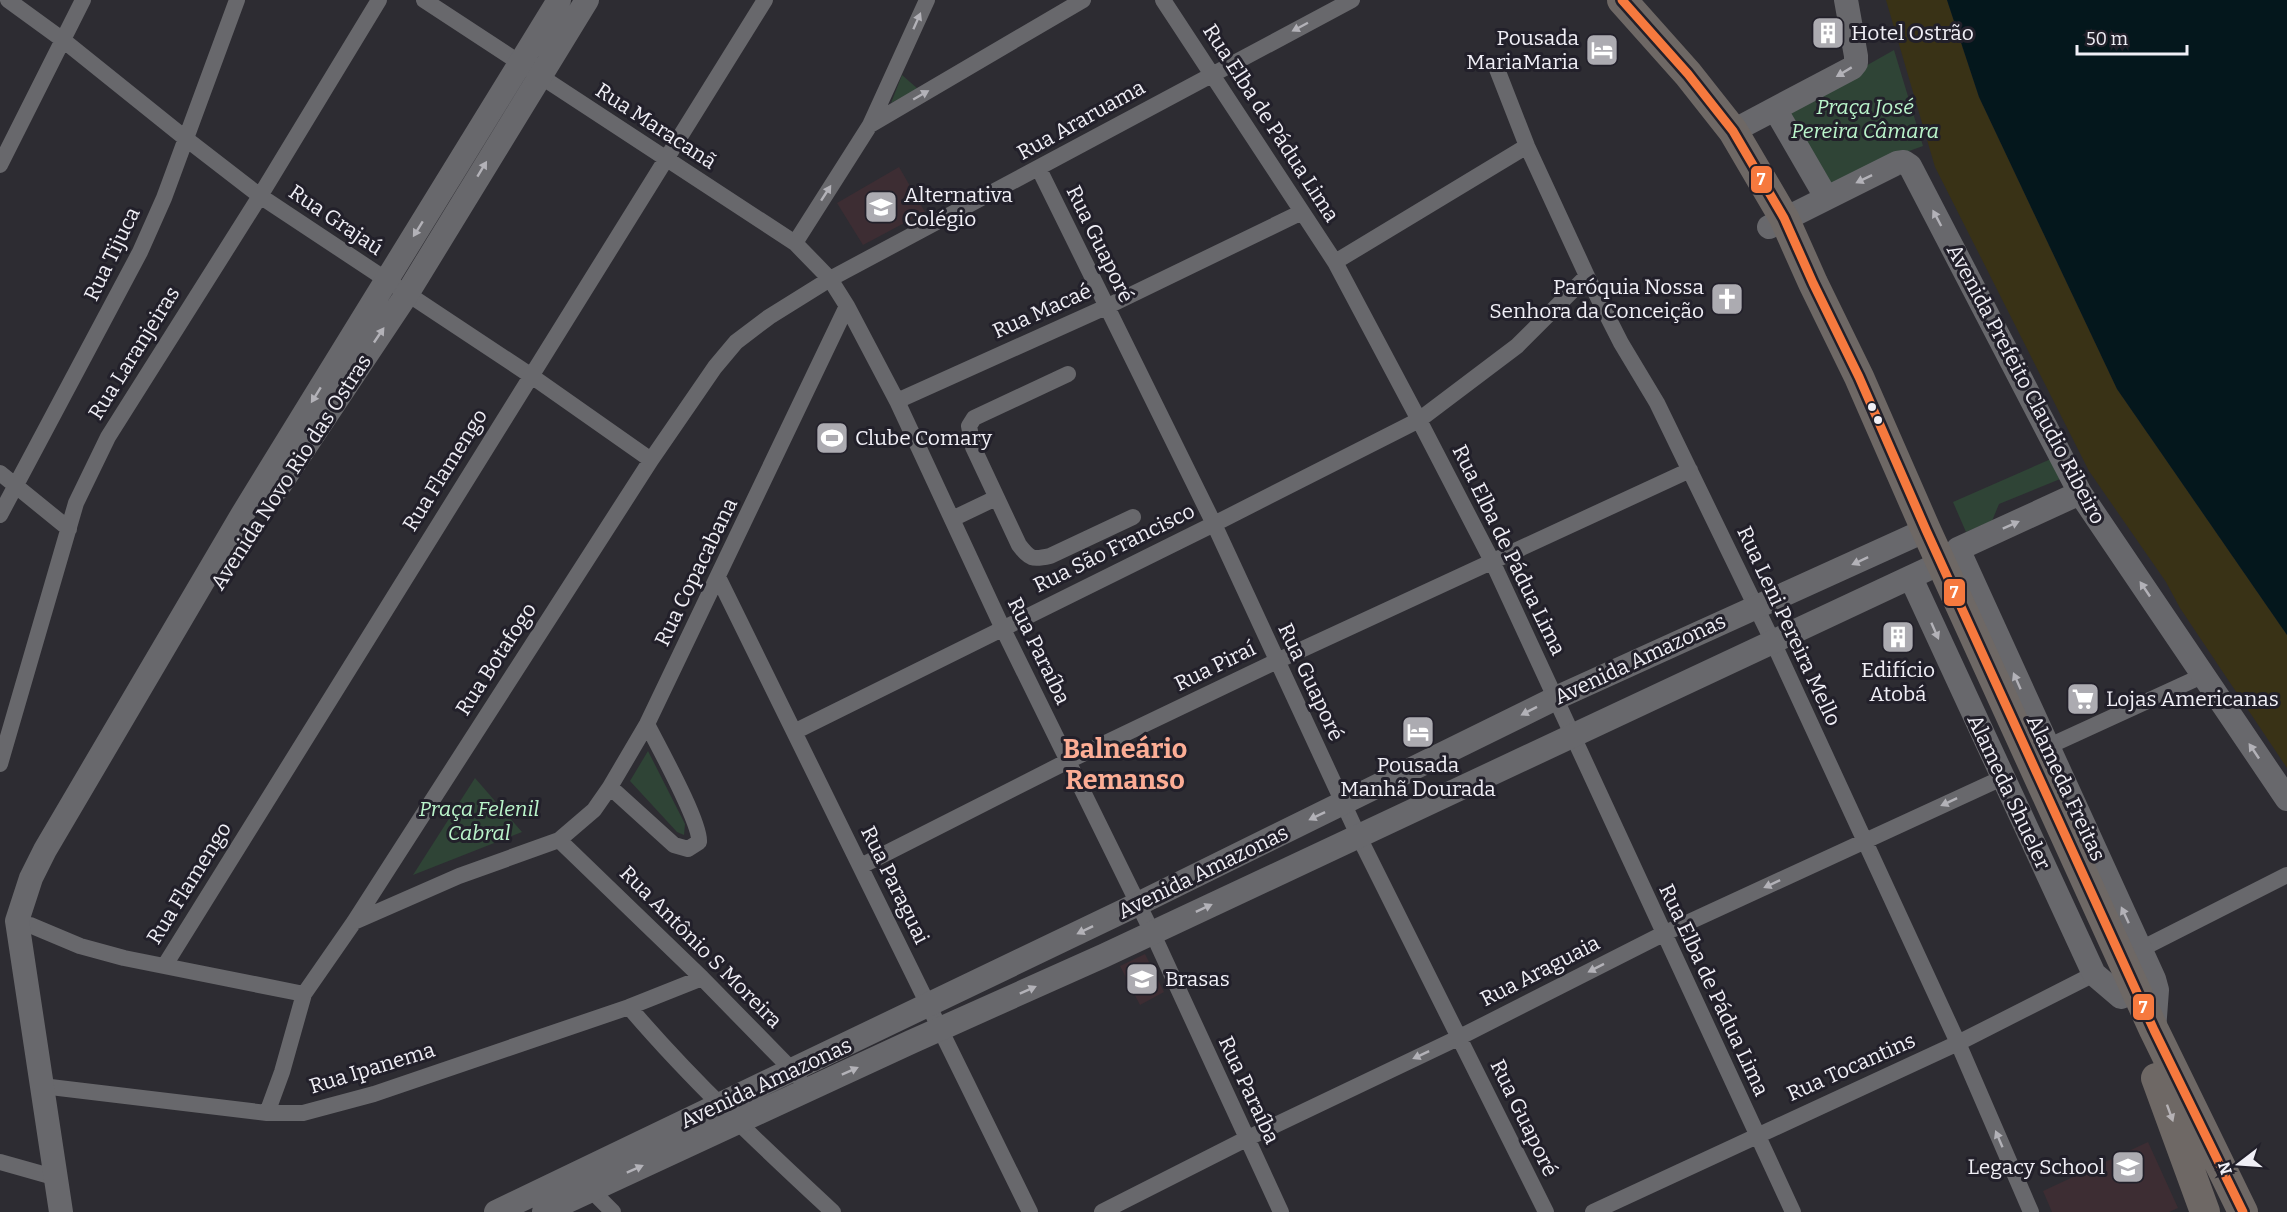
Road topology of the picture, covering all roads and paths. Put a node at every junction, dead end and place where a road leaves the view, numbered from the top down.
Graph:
1 (8, 0) edge
2 (83, 0) edge
3 (237, 0) edge
4 (379, 0) edge
5 (424, 0) edge
6 (559, 0) edge
7 (587, 0) edge
8 (765, 0) edge
9 (927, 0) edge
10 (1083, 0) edge
11 (1163, 0) edge
12 (1352, 0) edge
13 (1846, 0) edge
14 (1620, 1) edge
15 (63, 40) junction
16 (1495, 64) dead end
17 (530, 70) junction
18 (1211, 74) junction
19 (1775, 109) junction
20 (870, 125) junction
21 (1733, 131) junction
22 (185, 138) junction
23 (1527, 147) junction
24 (666, 160) junction
25 (0, 165) edge
26 (1039, 169) junction
27 (260, 196) junction
28 (1826, 197) junction
29 (1302, 212) junction
30 (1777, 223) junction
31 (795, 243) junction
32 (1335, 262) junction
33 (1587, 276) junction
34 (830, 279) junction
35 (386, 281) junction
36 (407, 294) junction
37 (847, 306) junction
38 (1106, 307) junction
39 (1068, 374) dead end
40 (530, 375) junction
41 (897, 401) junction
42 (1419, 420) junction
43 (651, 460) junction
44 (1690, 470) junction
45 (0, 473) edge
46 (16, 485) junction
47 (2080, 494) junction
48 (996, 498) junction
49 (0, 516) edge
50 (1132, 517) dead end
51 (952, 519) junction
52 (1214, 524) junction
53 (69, 529) junction
54 (1913, 537) junction
55 (1492, 561) junction
56 (1919, 574) junction
57 (718, 577) junction
58 (1755, 606) junction
59 (1003, 629) junction
60 (1773, 642) junction
61 (1277, 661) junction
62 (2202, 676) junction
63 (1556, 698) junction
64 (647, 724) junction
65 (795, 730) junction
66 (1573, 737) junction
67 (2047, 747) junction
68 (1068, 761) junction
69 (0, 764) edge
70 (2002, 778) junction
71 (610, 787) junction
72 (2287, 799) edge
73 (1343, 803) junction
74 (1358, 835) junction
75 (559, 840) junction
76 (1864, 842) junction
77 (861, 866) junction
78 (2287, 875) edge
79 (1138, 904) junction
80 (16, 922) edge
81 (354, 922) junction
82 (1152, 932) junction
83 (1663, 934) junction
84 (2141, 949) junction
85 (165, 965) junction
86 (2094, 974) junction
87 (702, 978) junction
88 (304, 994) junction
89 (2121, 997) junction
90 (927, 1005) junction
91 (629, 1007) junction
92 (939, 1030) junction
93 (2154, 1030) junction
94 (1460, 1037) junction
95 (1958, 1043) junction
96 (794, 1071) junction
97 (42, 1086) junction
98 (810, 1089) junction
99 (718, 1104) junction
100 (267, 1113) junction
101 (738, 1124) junction
102 (1756, 1135) junction
103 (1246, 1138) junction
104 (0, 1162) edge
105 (57, 1178) junction
106 (583, 1182) junction
107 (2198, 1209) edge
108 (61, 1212) edge
109 (496, 1212) edge
110 (544, 1212) edge
111 (613, 1212) edge
112 (833, 1212) edge
113 (1030, 1212) edge
114 (1101, 1212) edge
115 (1281, 1212) edge
116 (1546, 1212) edge
117 (1593, 1212) edge
118 (1793, 1212) edge
119 (2031, 1212) edge
120 (2237, 1212) edge
121 (2243, 1212) edge

1 - 15 street, Rua Grajaú
2 - 15 street
3 - 22 street, Rua Tijuca
4 - 27 street, Rua Laranjeiras
5 - 17 street, Rua Maracanã
6 - 17 street, Avenida Novo Rio das Ostras
7 - 17 street, Avenida Novo Rio das Ostras
8 - 24 street, Rua Flamengo
20 -> 9 street
20 -> 10 street
11 - 18 street, Rua Elba de Pádua Lima
12 -> 18 street, Rua Araruama
13 -> 19 street
14 - 21 highway
14 - 30 highway
15 - 22 street, Rua Grajaú
15 - 25 street
16 - 23 street, Rua Leni Pereira Mello
17 - 24 street, Rua Maracanã
17 -> 35 street, Avenida Novo Rio das Ostras
36 -> 17 street, Avenida Novo Rio das Ostras
18 - 26 street, Rua Araruama
18 - 29 street, Rua Elba de Pádua Lima
19 - 21 street
19 - 28 street
31 -> 20 street
21 - 30 highway
22 - 27 street, Rua Grajaú
22 - 46 street, Rua Tijuca
23 - 32 street
23 - 33 street, Rua Leni Pereira Mello
24 - 31 street, Rua Maracanã
24 - 40 street, Rua Flamengo
26 - 34 street, Rua Araruama
26 - 38 street, Rua Guaporé
27 - 35 street, Rua Grajaú
27 - 53 street, Rua Laranjeiras
28 - 30 street
47 -> 28 street, Avenida Prefeito Claudio Ribeiro
29 - 32 street, Rua Elba de Pádua Lima
29 - 38 street, Rua Macaé
30 - 54 highway
30 - 93 highway
31 - 34 street, Rua Maracanã
32 - 42 street, Rua Elba de Pádua Lima
33 - 42 street, Rua São Francisco
33 - 44 street, Rua Leni Pereira Mello
34 - 37 street, Rua Maracanã
34 - 43 street, Rua Botafogo
35 - 36 street, Rua Grajaú
35 -> 80 street, Avenida Novo Rio das Ostras
36 - 40 street, Rua Grajaú
80 -> 36 street, Avenida Novo Rio das Ostras
37 - 41 street, Rua Paraíba
37 - 57 street, Rua Copacabana
38 - 41 street, Rua Macaé
38 - 52 street, Rua Guaporé
39 - 48 street
40 - 43 street, Rua Grajaú
40 - 85 street, Rua Flamengo
41 - 51 street, Rua Paraíba
42 - 52 street, Rua São Francisco
42 - 55 street, Rua Elba de Pádua Lima
43 - 81 street, Rua Botafogo
44 - 55 street, Rua Piraí
44 - 58 street, Rua Leni Pereira Mello
45 - 46 street
46 - 49 street, Rua Tijuca
46 - 53 street
62 -> 47 street, Avenida Prefeito Claudio Ribeiro
67 -> 47 street, Alameda Freitas
48 - 50 street
48 - 51 street
51 - 59 street, Rua Paraíba
52 - 59 street, Rua São Francisco
52 - 61 street, Rua Guaporé
53 - 69 street, Rua Laranjeiras
54 - 56 highway
54 -> 58 street, Avenida Amazonas
55 - 61 street, Rua Piraí
55 - 63 street, Rua Elba de Pádua Lima
56 - 60 street, Avenida Amazonas
56 -> 70 street, Alameda Shueler
56 - 89 highway
57 - 64 street, Rua Copacabana
57 - 65 street, Rua Paraguai
58 - 60 street, Rua Leni Pereira Mello
58 - 63 street, Avenida Amazonas
59 - 65 street, Rua São Francisco
59 - 68 street, Rua Paraíba
60 - 66 street, Avenida Amazonas
60 - 76 street, Rua Leni Pereira Mello
61 - 68 street, Rua Piraí
61 - 73 street, Rua Guaporé
62 - 67 street
72 -> 62 street, Avenida Prefeito Claudio Ribeiro
63 - 66 street, Rua Elba de Pádua Lima
63 -> 73 street, Avenida Amazonas
64 - 71 street, Rua Copacabana
64 - 71 street
65 - 77 street, Rua Paraguai
66 - 74 street, Avenida Amazonas
66 - 83 street, Rua Elba de Pádua Lima
84 -> 67 street, Alameda Freitas
68 - 77 street, Rua Piraí
68 - 79 street, Rua Paraíba
70 -> 76 street, Rua Araguaia
70 - 86 street, Alameda Shueler
71 - 75 street, Rua Copacabana
73 - 74 street, Rua Guaporé
73 -> 79 street, Avenida Amazonas
82 -> 74 street, Avenida Amazonas
74 - 94 street, Rua Guaporé
75 - 81 street
75 - 87 street, Rua Antônio S Moreira
76 -> 83 street, Rua Araguaia
76 - 95 street, Rua Leni Pereira Mello
77 - 90 street, Rua Paraguai
78 - 84 street
79 - 82 street, Rua Paraíba
79 -> 90 street, Avenida Amazonas
80 - 85 street
80 - 97 street, Avenida Novo Rio das Ostras
81 - 88 street, Rua Botafogo
92 -> 82 street, Avenida Amazonas
82 - 103 street, Rua Paraíba
83 -> 94 street, Rua Araguaia
83 - 102 street, Rua Elba de Pádua Lima
84 - 93 street, Alameda Freitas
85 - 88 street
86 - 89 street, Alameda Shueler
86 - 95 street, Rua Tocantins
87 - 91 street, Rua Ipanema
87 - 96 street, Rua Antônio S Moreira
88 - 100 street, Rua Botafogo
89 -> 107 highway
90 - 92 street, Rua Paraguai
90 - 96 street, Avenida Amazonas
91 - 99 street
91 - 100 street, Rua Ipanema
98 -> 92 street, Avenida Amazonas
92 - 113 street, Rua Paraguai
93 - 121 highway
94 -> 103 street, Rua Araguaia
94 - 116 street, Rua Guaporé
95 - 102 street, Rua Tocantins
119 -> 95 street, Rua Leni Pereira Mello
96 - 98 street, Rua Antônio S Moreira
96 - 99 street, Avenida Amazonas
97 - 100 street, Rua Ipanema
97 - 105 street, Avenida Novo Rio das Ostras
98 - 101 street, Avenida Amazonas
99 - 101 street
99 - 106 street, Avenida Amazonas
106 -> 101 street, Avenida Amazonas
101 - 112 street
102 - 117 street, Rua Tocantins
102 - 118 street, Rua Elba de Pádua Lima
103 - 114 street, Rua Araguaia
103 - 115 street, Rua Paraíba
104 - 105 street
105 - 108 street, Avenida Novo Rio das Ostras
106 - 109 street, Avenida Amazonas
106 - 110 street, Avenida Amazonas
106 - 111 street
107 - 120 highway

